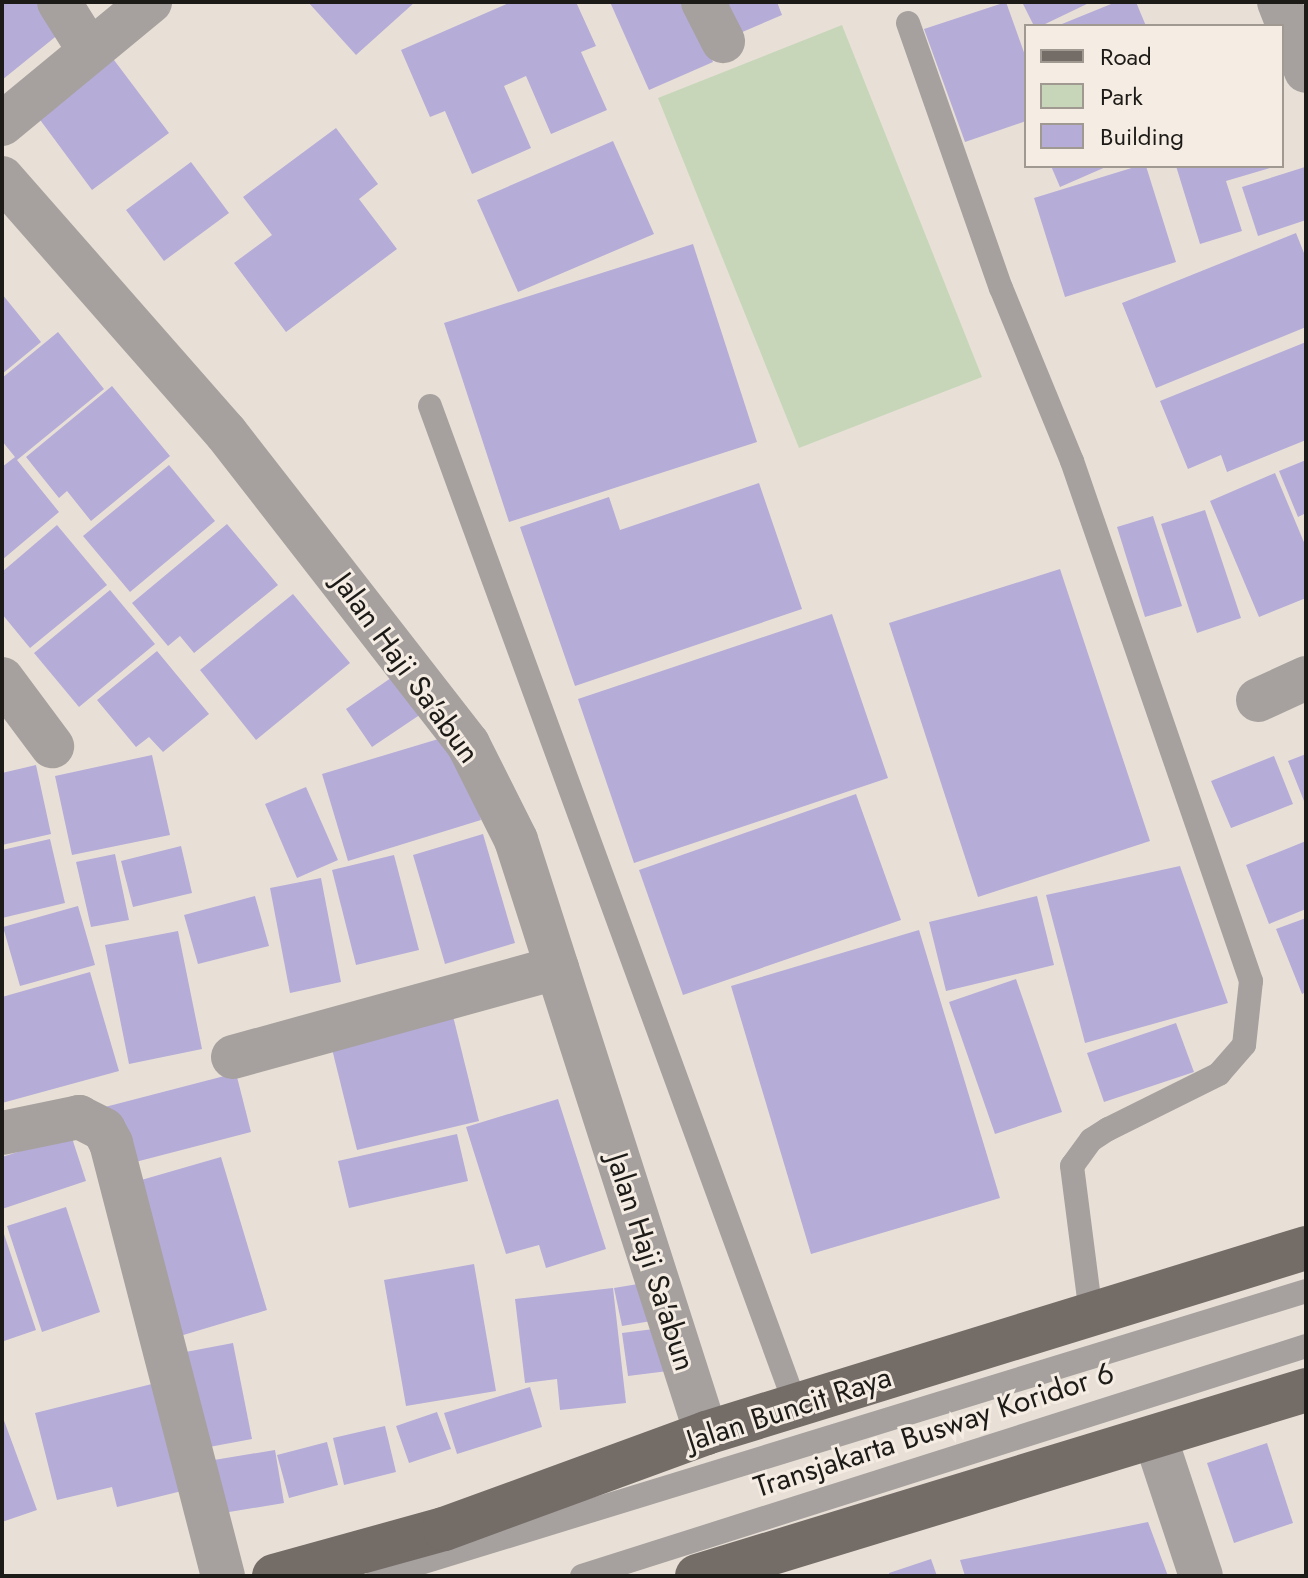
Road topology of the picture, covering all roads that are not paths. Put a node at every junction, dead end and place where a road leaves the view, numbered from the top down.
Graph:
1 (59, 2) edge
2 (150, 2) edge
3 (703, 2) edge
4 (1279, 2) edge
5 (908, 23) dead end
6 (723, 41) dead end
7 (89, 50) junction
8 (1306, 71) edge
9 (2, 124) edge
10 (8, 198) edge
11 (430, 406) dead end
12 (1306, 678) edge
13 (2, 679) edge
14 (1258, 700) dead end
15 (52, 746) dead end
16 (557, 968) junction
17 (233, 1057) dead end
18 (2, 1133) edge
19 (1306, 1248) edge
20 (1306, 1291) edge
21 (1091, 1314) junction
22 (1306, 1346) edge
23 (1306, 1390) edge
24 (796, 1406) junction
25 (706, 1433) junction
26 (1155, 1437) junction
27 (223, 1576) edge
28 (274, 1576) edge
29 (378, 1576) edge
30 (582, 1576) edge
31 (697, 1576) edge
32 (1201, 1576) edge

1 - 7 street
2 - 7 street
3 - 6 street
4 - 8 street
5 - 21 lane
7 - 9 street
10 - 16 street, Jalan Haji Sa'abun
11 - 24 lane
12 - 14 street
13 - 15 street
16 - 17 street
16 - 25 street, Jalan Haji Sa'abun
18 - 27 street
19 - 21 main road, Jalan Buncit Raya
20 - 29 lane, Transjakarta Busway Koridor 6
21 - 24 main road, Jalan Buncit Raya
22 - 30 lane, Transjakarta Busway Koridor 6
23 - 26 main road
24 - 25 main road, Jalan Buncit Raya
25 - 28 main road, Jalan Buncit Raya
26 - 31 main road
26 - 32 street

